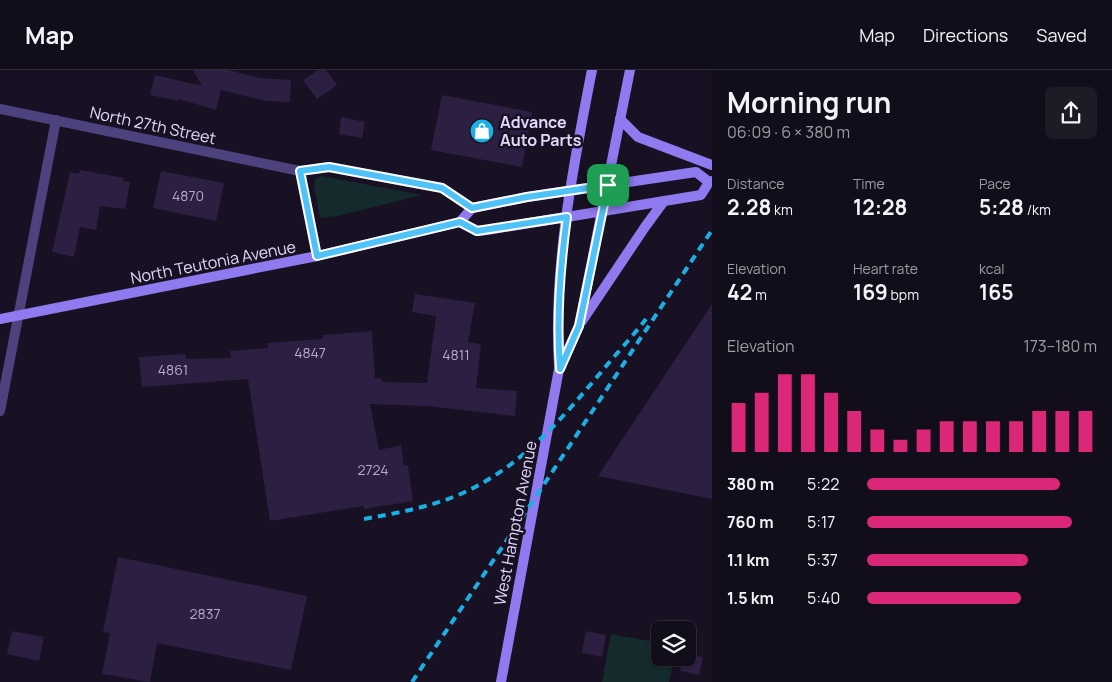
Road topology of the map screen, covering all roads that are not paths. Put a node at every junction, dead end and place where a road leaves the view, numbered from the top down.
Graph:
1 (592, 70) edge
2 (630, 70) edge
3 (0, 109) edge
4 (620, 119) junction
5 (56, 120) junction
6 (712, 165) edge
7 (300, 171) junction
8 (711, 182) edge
9 (608, 185) junction
10 (571, 191) junction
11 (664, 201) junction
12 (472, 208) junction
13 (603, 211) junction
14 (567, 217) junction
15 (460, 222) junction
16 (317, 256) junction
17 (18, 315) junction
18 (0, 319) edge
19 (579, 326) junction
20 (560, 369) junction
21 (0, 411) edge
22 (501, 682) edge

1 - 10 main road, West Hampton Avenue
2 - 4 main road, West Hampton Avenue
3 - 5 street, North 27th Street
4 - 6 main road
4 - 9 main road, West Hampton Avenue
5 - 7 street, North 27th Street
5 - 17 street
7 - 12 street, North 27th Street
7 - 16 street
8 - 9 main road
8 - 11 main road
9 - 10 main road
9 - 13 main road, West Hampton Avenue
10 - 12 main road
10 - 14 main road, West Hampton Avenue
11 - 13 main road
11 - 19 main road
12 - 15 main road
13 - 14 main road
13 - 19 main road, West Hampton Avenue
14 - 15 main road
14 - 20 main road, West Hampton Avenue
15 - 16 main road, North Teutonia Avenue
16 - 17 main road, North Teutonia Avenue
17 - 18 main road, North Teutonia Avenue
17 - 21 street
19 - 20 main road, West Hampton Avenue
20 - 22 main road, West Hampton Avenue

